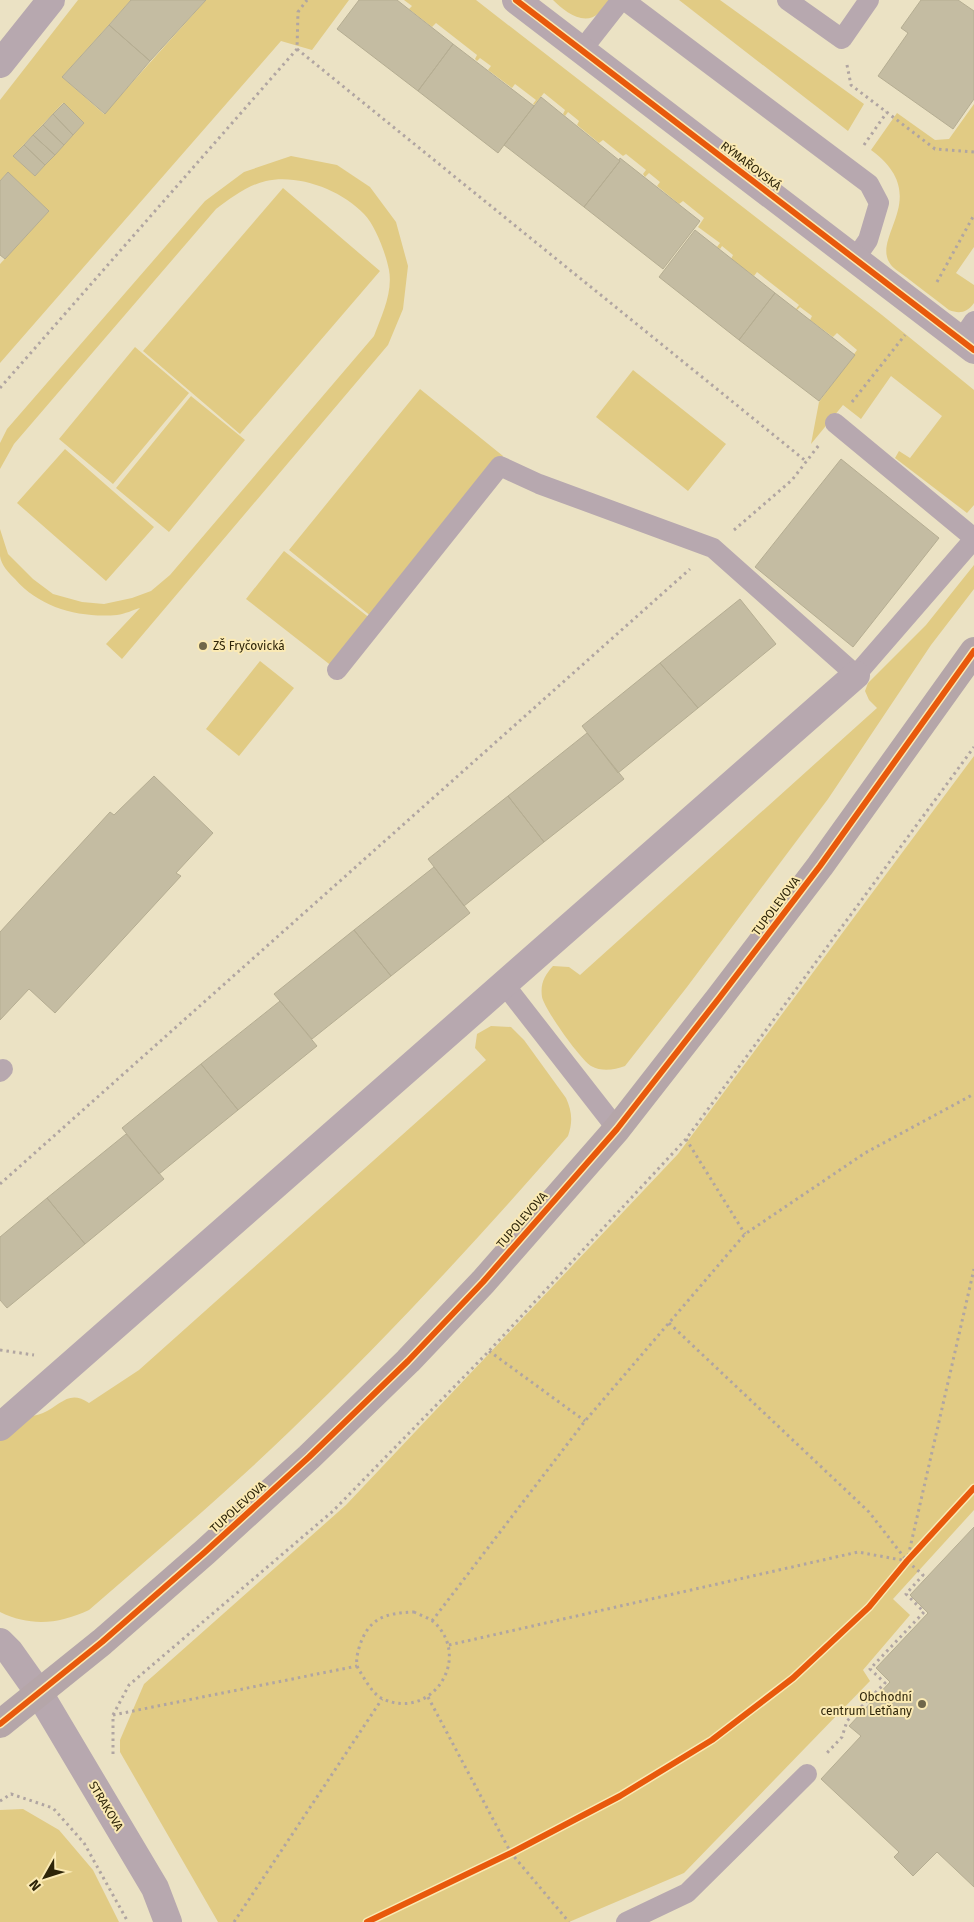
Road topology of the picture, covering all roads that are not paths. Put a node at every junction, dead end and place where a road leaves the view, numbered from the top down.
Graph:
1 (51, 0) edge
2 (516, 0) edge
3 (622, 0) edge
4 (787, 0) edge
5 (869, 0) edge
6 (581, 51) junction
7 (0, 64) edge
8 (855, 260) junction
9 (970, 337) edge
10 (835, 423) road end
11 (974, 538) edge
12 (974, 651) edge
13 (337, 670) dead end
14 (856, 675) junction
15 (504, 984) junction
16 (617, 1129) junction
17 (1, 1425) edge
18 (0, 1642) edge
19 (39, 1693) junction
20 (0, 1724) edge
21 (807, 1774) dead end
22 (168, 1922) edge
23 (626, 1922) edge

1 - 7 street
2 - 6 street, RÝMAŘOVSKÁ
3 - 6 lane
3 - 8 lane
4 - 5 lane
6 - 8 street, RÝMAŘOVSKÁ
8 - 9 street, RÝMAŘOVSKÁ
10 - 11 lane
11 - 14 lane
12 - 16 main road, TUPOLEVOVA
13 - 14 lane
14 - 15 street
15 - 16 lane
15 - 17 street
16 - 19 main road, TUPOLEVOVA
18 - 19 street, STRAKOVA
19 - 20 main road, TUPOLEVOVA
19 - 22 street, STRAKOVA
21 - 23 lane

